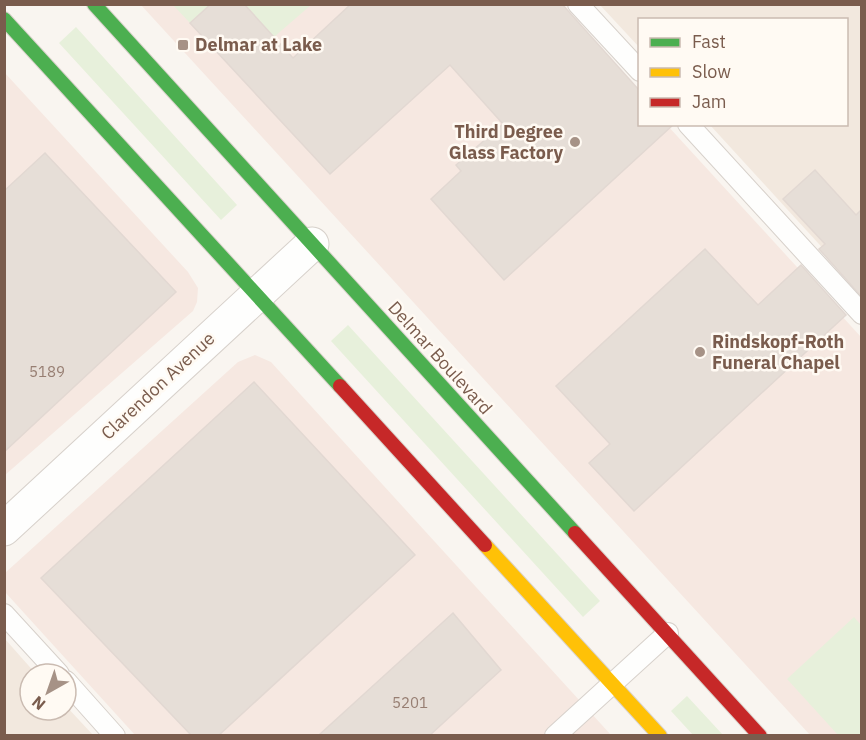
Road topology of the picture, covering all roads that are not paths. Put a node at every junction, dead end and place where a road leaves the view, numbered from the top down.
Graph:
1 (94, 4) edge
2 (578, 4) edge
3 (4, 19) edge
4 (638, 70) edge
5 (690, 126) edge
6 (312, 244) junction
7 (256, 294) junction
8 (861, 314) edge
9 (4, 529) edge
10 (4, 614) edge
11 (668, 633) junction
12 (48, 662) edge
13 (613, 684) junction
14 (78, 694) edge
15 (115, 735) edge
16 (555, 735) edge
17 (660, 735) edge
18 (760, 735) edge

1 - 6 main road, Delmar Boulevard
2 - 4 lane
3 - 7 main road
5 - 8 lane
6 - 7 street, Clarendon Avenue
6 - 11 main road, Delmar Boulevard
7 - 9 street, Clarendon Avenue
7 - 13 main road
10 - 12 lane
11 - 13 lane
11 - 18 main road, Delmar Boulevard
13 - 16 lane
13 - 17 main road
14 - 15 lane

